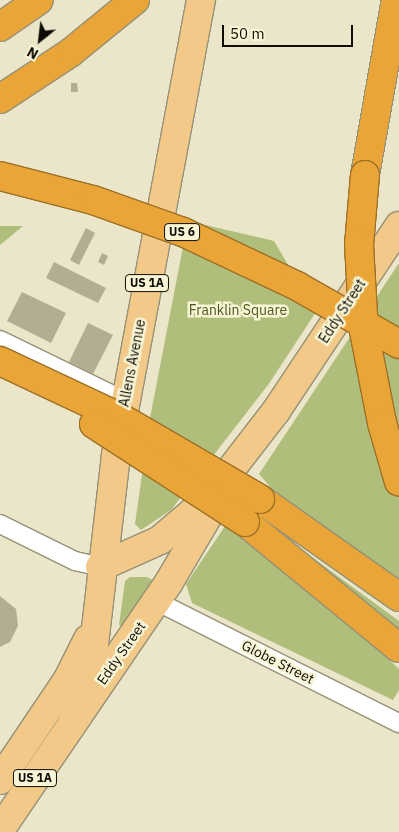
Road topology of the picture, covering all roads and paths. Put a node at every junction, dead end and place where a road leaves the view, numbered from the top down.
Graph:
1 (39, 0) edge
2 (135, 0) edge
3 (201, 0) edge
4 (396, 0) edge
5 (0, 27) edge
6 (0, 99) edge
7 (0, 176) edge
8 (399, 226) edge
9 (0, 340) edge
10 (399, 344) edge
11 (0, 361) edge
12 (0, 374) edge
13 (125, 400) junction
14 (233, 469) junction
15 (399, 482) edge
16 (0, 524) edge
17 (100, 567) junction
18 (399, 597) edge
19 (156, 601) junction
20 (93, 621) junction
21 (399, 648) edge
22 (399, 723) edge
23 (70, 726) junction
24 (0, 780) edge
25 (0, 830) edge

1 - 5 highway
2 - 6 highway
3 - 13 main road, Allens Avenue / US 1A
4 - 15 highway, bridge
7 - 10 highway, US 6, bridge
8 - 14 main road, Eddy Street
9 - 13 street
11 - 18 highway, bridge
12 - 21 highway, bridge
13 - 17 main road, Allens Avenue / US 1A
14 - 17 main road, Eddy Street
14 - 19 main road, Eddy Street
16 - 17 street
17 - 20 main road, Allens Avenue / US 1A
19 - 22 street, Globe Street
19 - 23 main road, Eddy Street
20 - 23 main road, Allens Avenue / US 1A
20 - 24 main road, US 1A
23 - 25 main road, Eddy Street / US 1A

